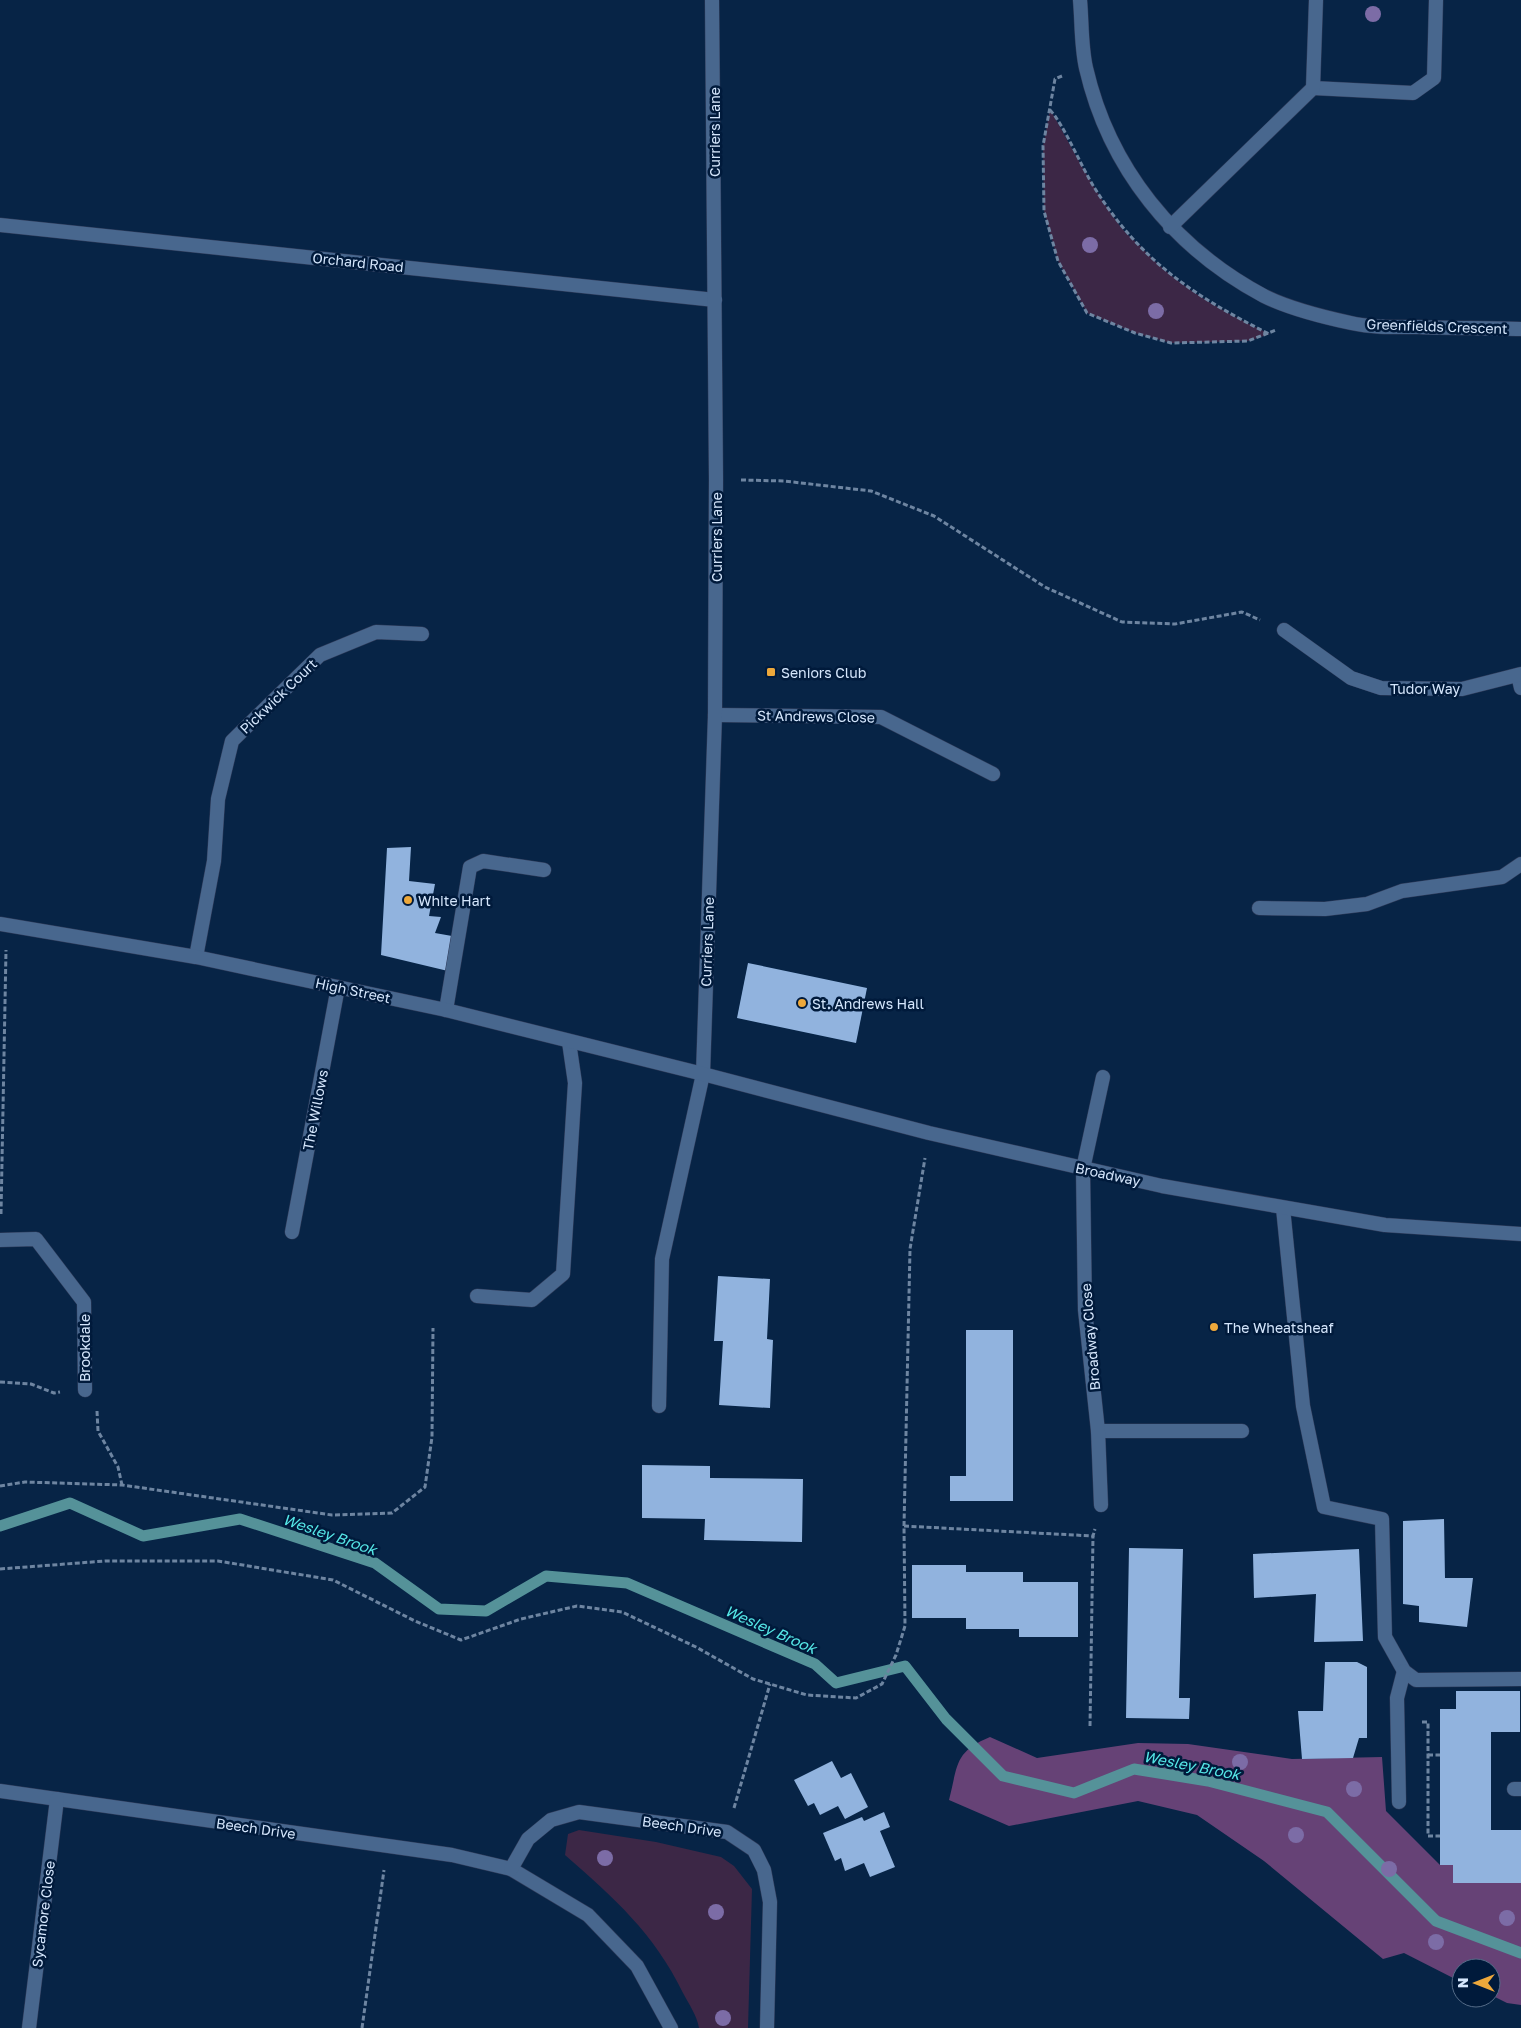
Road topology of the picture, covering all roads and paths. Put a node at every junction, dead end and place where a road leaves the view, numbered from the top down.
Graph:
1 (712, 0) edge
2 (1080, 0) edge
3 (1316, 0) edge
4 (1436, 0) edge
5 (1086, 67) junction
6 (1313, 88) junction
7 (0, 225) edge
8 (1170, 227) junction
9 (715, 300) junction
10 (1310, 312) junction
11 (1521, 329) edge
12 (716, 479) junction
13 (1284, 630) joint
14 (422, 634) dead end
15 (1520, 679) edge
16 (715, 715) junction
17 (993, 774) dead end
18 (1521, 864) edge
19 (544, 870) dead end
20 (1258, 908) dead end
21 (3, 924) edge
22 (196, 957) junction
23 (338, 987) junction
24 (446, 1010) junction
25 (569, 1042) junction
26 (703, 1074) junction
27 (1103, 1077) dead end
28 (929, 1133) junction
29 (1083, 1169) junction
30 (1283, 1208) junction
31 (292, 1232) dead end
32 (1521, 1234) edge
33 (0, 1240) edge
34 (477, 1296) dead end
35 (433, 1328) dead end
36 (85, 1390) dead end
37 (659, 1406) dead end
38 (1098, 1431) junction
39 (1242, 1431) dead end
40 (0, 1486) edge
41 (1101, 1505) joint
42 (904, 1526) junction
43 (1093, 1536) junction
44 (0, 1569) edge
45 (1404, 1671) junction
46 (1521, 1678) edge
47 (770, 1684) junction
48 (1090, 1726) dead end
49 (1428, 1755) dead end
50 (1440, 1755) dead end
51 (0, 1791) edge
52 (57, 1799) junction
53 (1399, 1802) dead end
54 (727, 1832) junction
55 (387, 1846) junction
56 (511, 1869) junction
57 (29, 2028) edge
58 (362, 2028) edge
59 (671, 2028) edge
60 (767, 2028) edge

1 - 9 street, Curriers Lane
2 - 5 street, Greenfields Crescent
3 - 6 street
4 - 6 street
5 - 8 street, Greenfields Crescent
5 - 10 path
6 - 8 street
7 - 9 street, Orchard Road
8 - 10 street, Greenfields Crescent
9 - 12 street, Curriers Lane
10 - 11 street, Greenfields Crescent
12 - 13 path
12 - 16 street, Curriers Lane
13 - 15 street, Tudor Way
14 - 22 street, Pickwick Court
16 - 17 street, St Andrews Close
16 - 26 street, Curriers Lane
18 - 20 street
19 - 24 street
21 - 22 street, High Street
21 - 33 path
22 - 23 street, High Street
23 - 24 street, High Street
23 - 31 street, The Willows
24 - 25 street, High Street
25 - 26 street, High Street
25 - 34 street
26 - 28 street, Broadway
26 - 37 street, Curriers Lane
27 - 29 street, Broadway Close
28 - 29 street, Broadway
28 - 42 path
29 - 30 street, Broadway
29 - 38 street, Broadway Close
30 - 32 street, Broadway
30 - 45 street
33 - 36 street, Brookdale
35 - 40 path
38 - 39 street
38 - 41 street, Broadway Close
41 - 43 path
42 - 43 path
42 - 47 path
43 - 48 path
44 - 47 path
45 - 46 street
45 - 53 street
47 - 54 path
49 - 50 path
51 - 52 street, Beech Drive
52 - 55 street, Beech Drive
52 - 57 street, Sycamore Close
54 - 56 street, Beech Drive
54 - 60 street, Beech Drive
55 - 56 street, Beech Drive
55 - 58 path
56 - 59 street, Beech Drive

